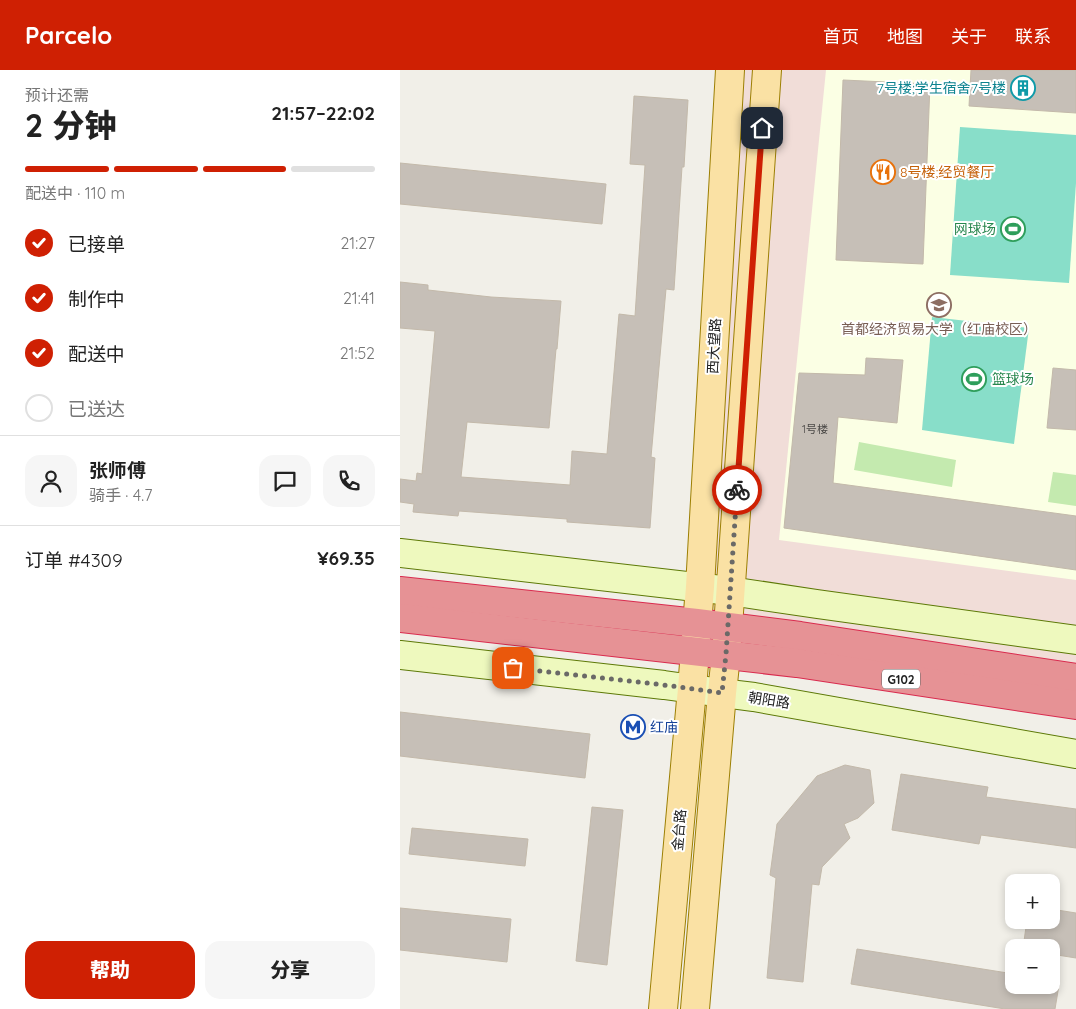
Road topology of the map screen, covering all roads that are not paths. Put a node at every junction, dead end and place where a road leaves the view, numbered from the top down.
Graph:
1 (730, 70) edge
2 (766, 70) edge
3 (400, 554) edge
4 (700, 587) junction
5 (400, 591) edge
6 (730, 591) junction
7 (400, 618) edge
8 (697, 623) junction
9 (728, 627) junction
10 (1076, 640) edge
11 (695, 652) junction
12 (726, 654) junction
13 (400, 656) edge
14 (1076, 678) edge
15 (692, 689) junction
16 (722, 693) junction
17 (1076, 705) edge
18 (1076, 754) edge
19 (663, 1009) edge
20 (695, 1009) edge

1 - 4 main road, 西大望路
2 - 6 main road
3 - 4 street
4 - 6 street
4 - 8 main road, 西大望路
5 - 8 highway
6 - 9 main road
6 - 10 street
7 - 11 highway
8 - 9 highway
8 - 11 main road, 西大望路
9 - 12 main road
9 - 14 highway, G102
11 - 12 highway
11 - 15 main road, 金台路
12 - 16 main road
12 - 17 highway, G102
13 - 15 street, 朝阳路
15 - 16 street, 朝阳路
15 - 19 main road, 金台路
16 - 18 street, 朝阳路
16 - 20 main road

